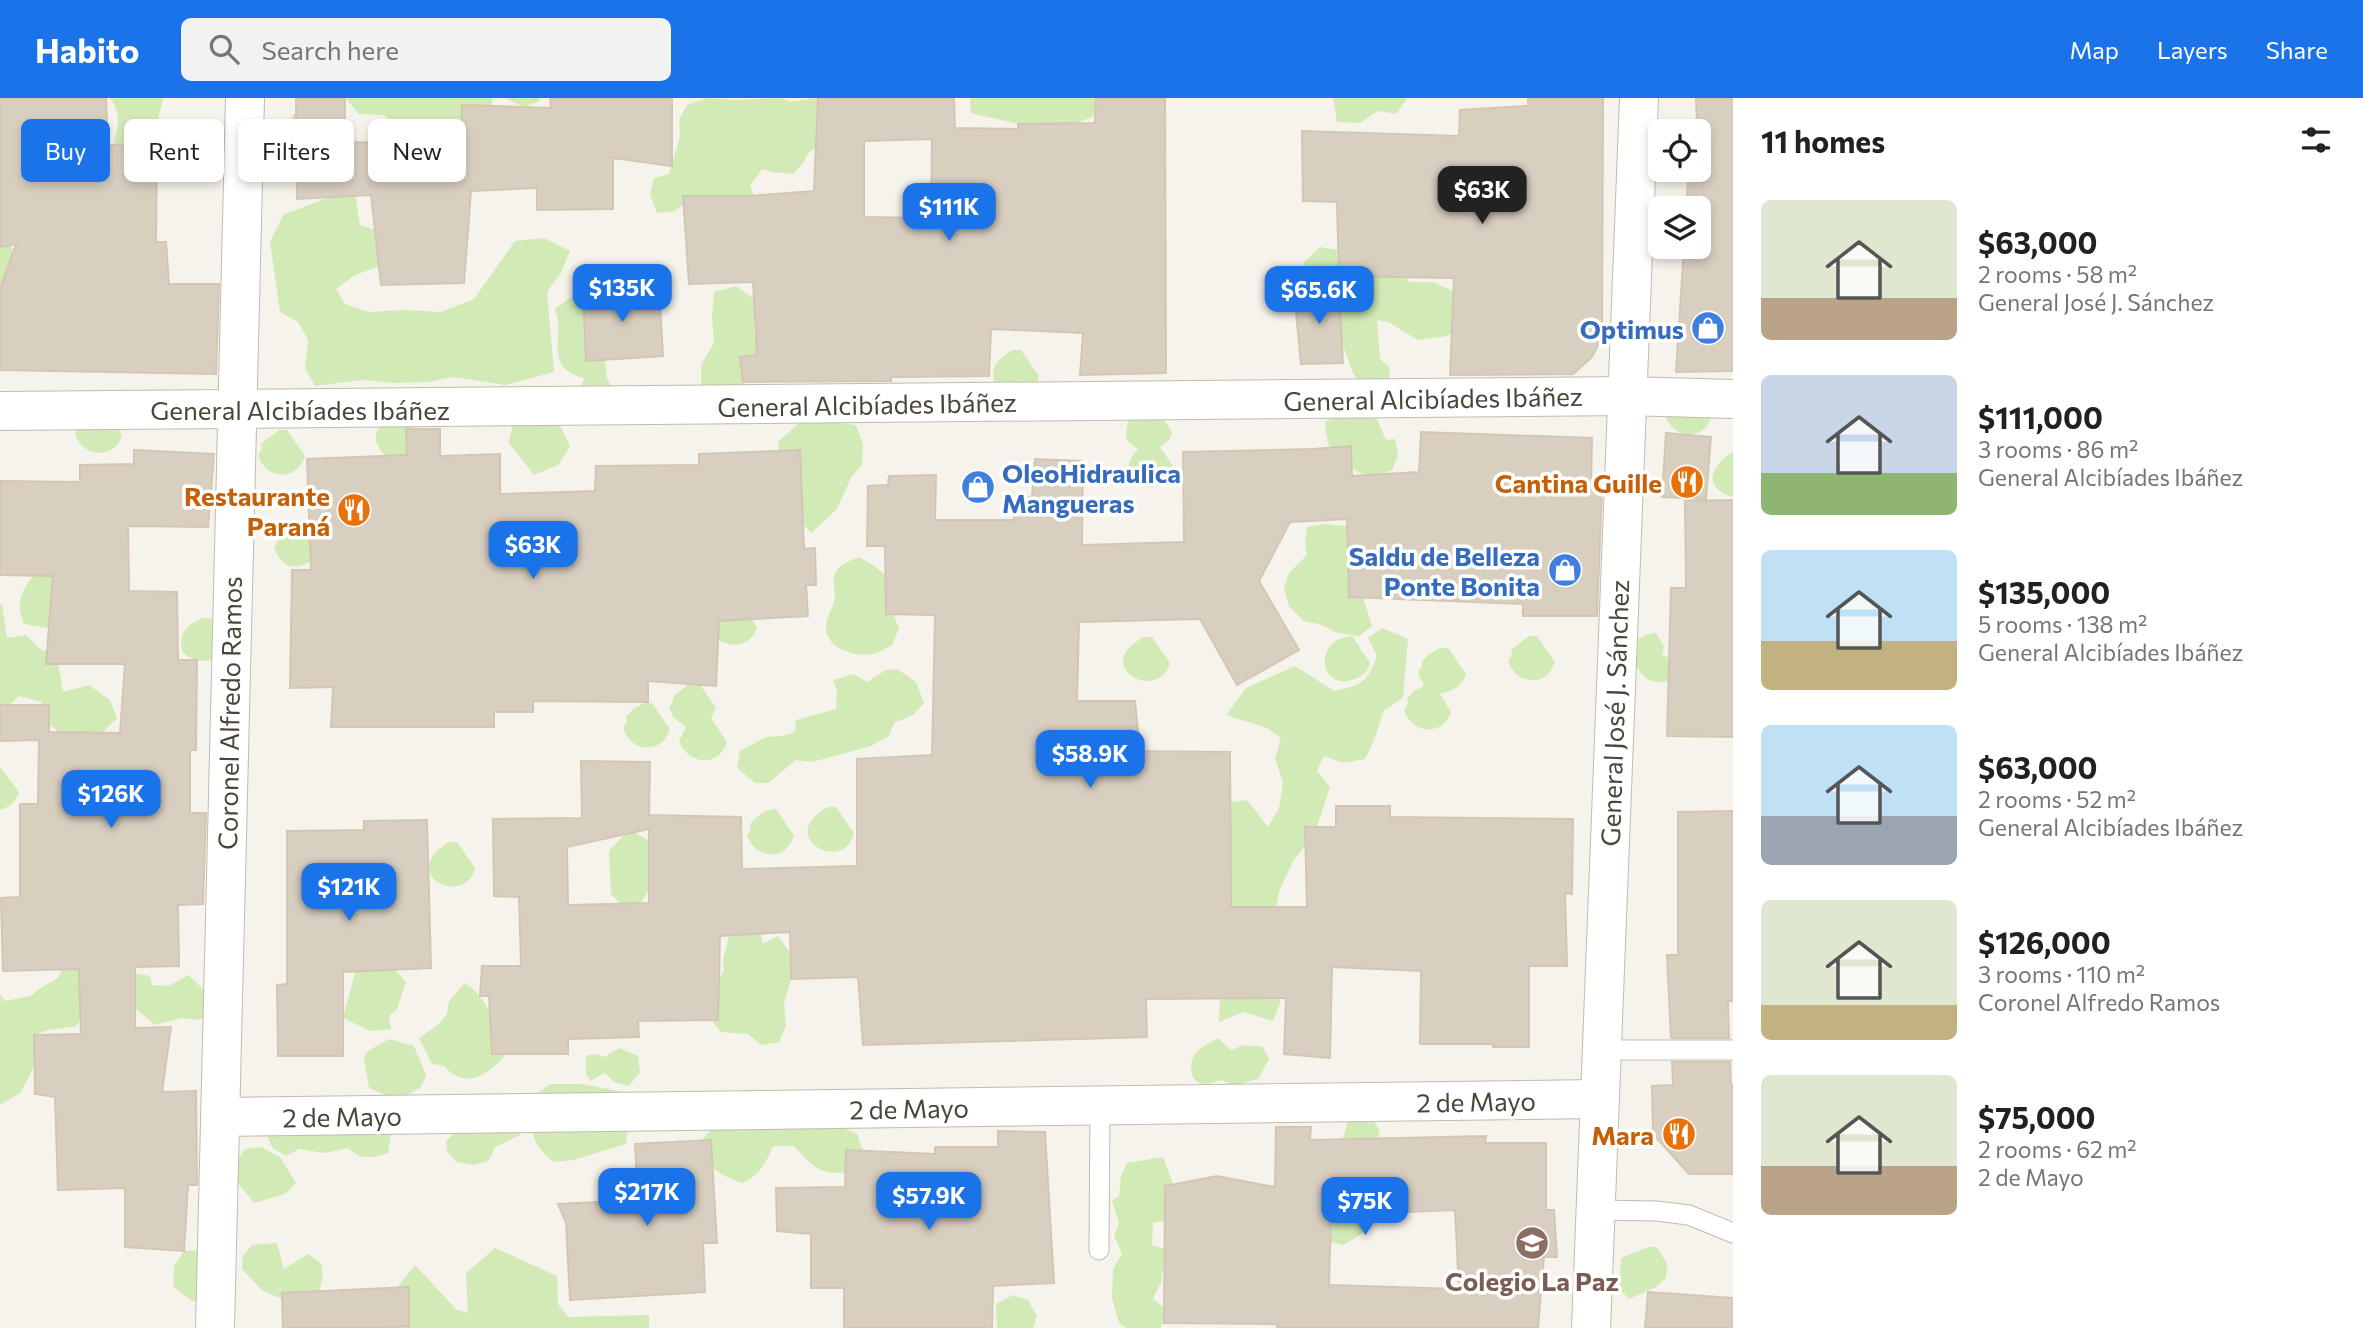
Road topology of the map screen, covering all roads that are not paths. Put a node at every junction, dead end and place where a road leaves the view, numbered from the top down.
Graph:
1 (245, 98) edge
2 (1639, 98) edge
3 (1627, 396) junction
4 (1733, 399) edge
5 (236, 410) junction
6 (0, 411) edge
7 (1601, 1050) junction
8 (1733, 1050) edge
9 (1599, 1099) junction
10 (1100, 1106) junction
11 (220, 1117) junction
12 (1595, 1210) junction
13 (1733, 1233) edge
14 (1099, 1250) dead end
15 (215, 1328) edge
16 (1591, 1328) edge

1 - 5 street, Coronel Alfredo Ramos
2 - 3 street, General José J. Sánchez
3 - 4 street, General Alcibíades Ibáñez
3 - 5 street, General Alcibíades Ibáñez
3 - 7 street, General José J. Sánchez
5 - 6 street, General Alcibíades Ibáñez
5 - 11 street, Coronel Alfredo Ramos
7 - 8 lane
7 - 9 street, General José J. Sánchez
9 - 10 street, 2 de Mayo
9 - 12 street, General José J. Sánchez
10 - 11 street, 2 de Mayo
10 - 14 lane
11 - 15 street, Coronel Alfredo Ramos
12 - 13 lane
12 - 16 street, General José J. Sánchez

